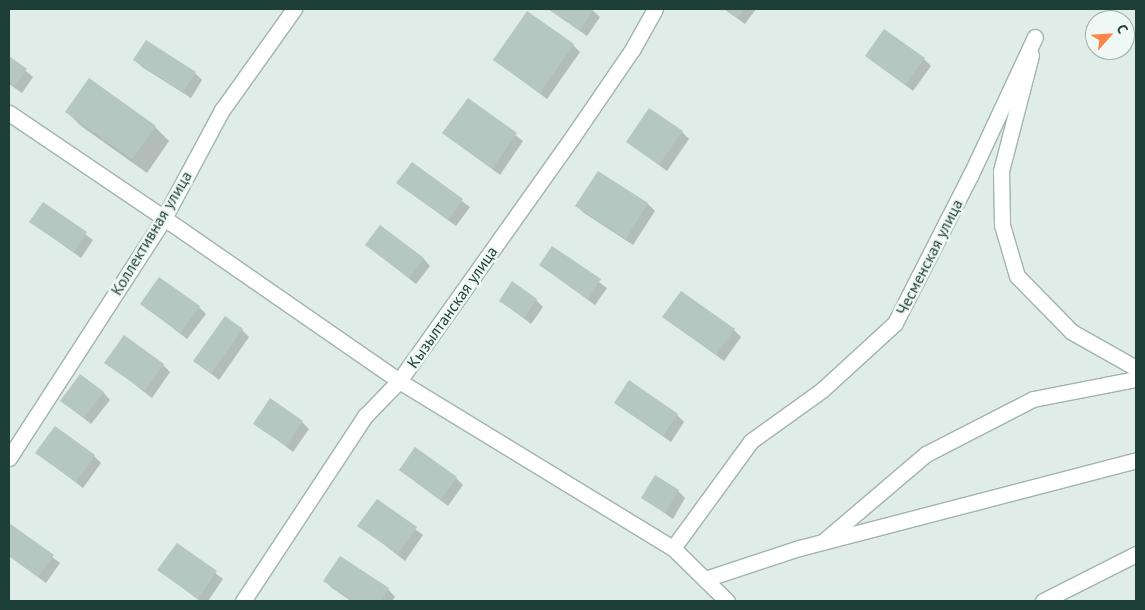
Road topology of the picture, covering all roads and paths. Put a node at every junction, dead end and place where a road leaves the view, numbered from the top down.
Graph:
1 (294, 9) edge
2 (655, 9) edge
3 (9, 113) edge
4 (164, 218) junction
5 (1136, 368) edge
6 (1136, 379) edge
7 (399, 381) junction
8 (9, 458) edge
9 (1136, 460) edge
10 (822, 541) junction
11 (672, 548) junction
12 (1136, 554) edge
13 (705, 579) junction
14 (243, 601) edge
15 (728, 601) edge
16 (1043, 601) edge

1 - 4 street, Коллективная улица
2 - 7 street, Кызылтанская улица
3 - 4 street
4 - 7 street
4 - 8 street, Коллективная улица
5 - 11 street, Чесменская улица
6 - 10 street
7 - 11 street
7 - 14 street, Кызылтанская улица
9 - 10 street
10 - 13 street
11 - 13 street
12 - 16 street
13 - 15 street

